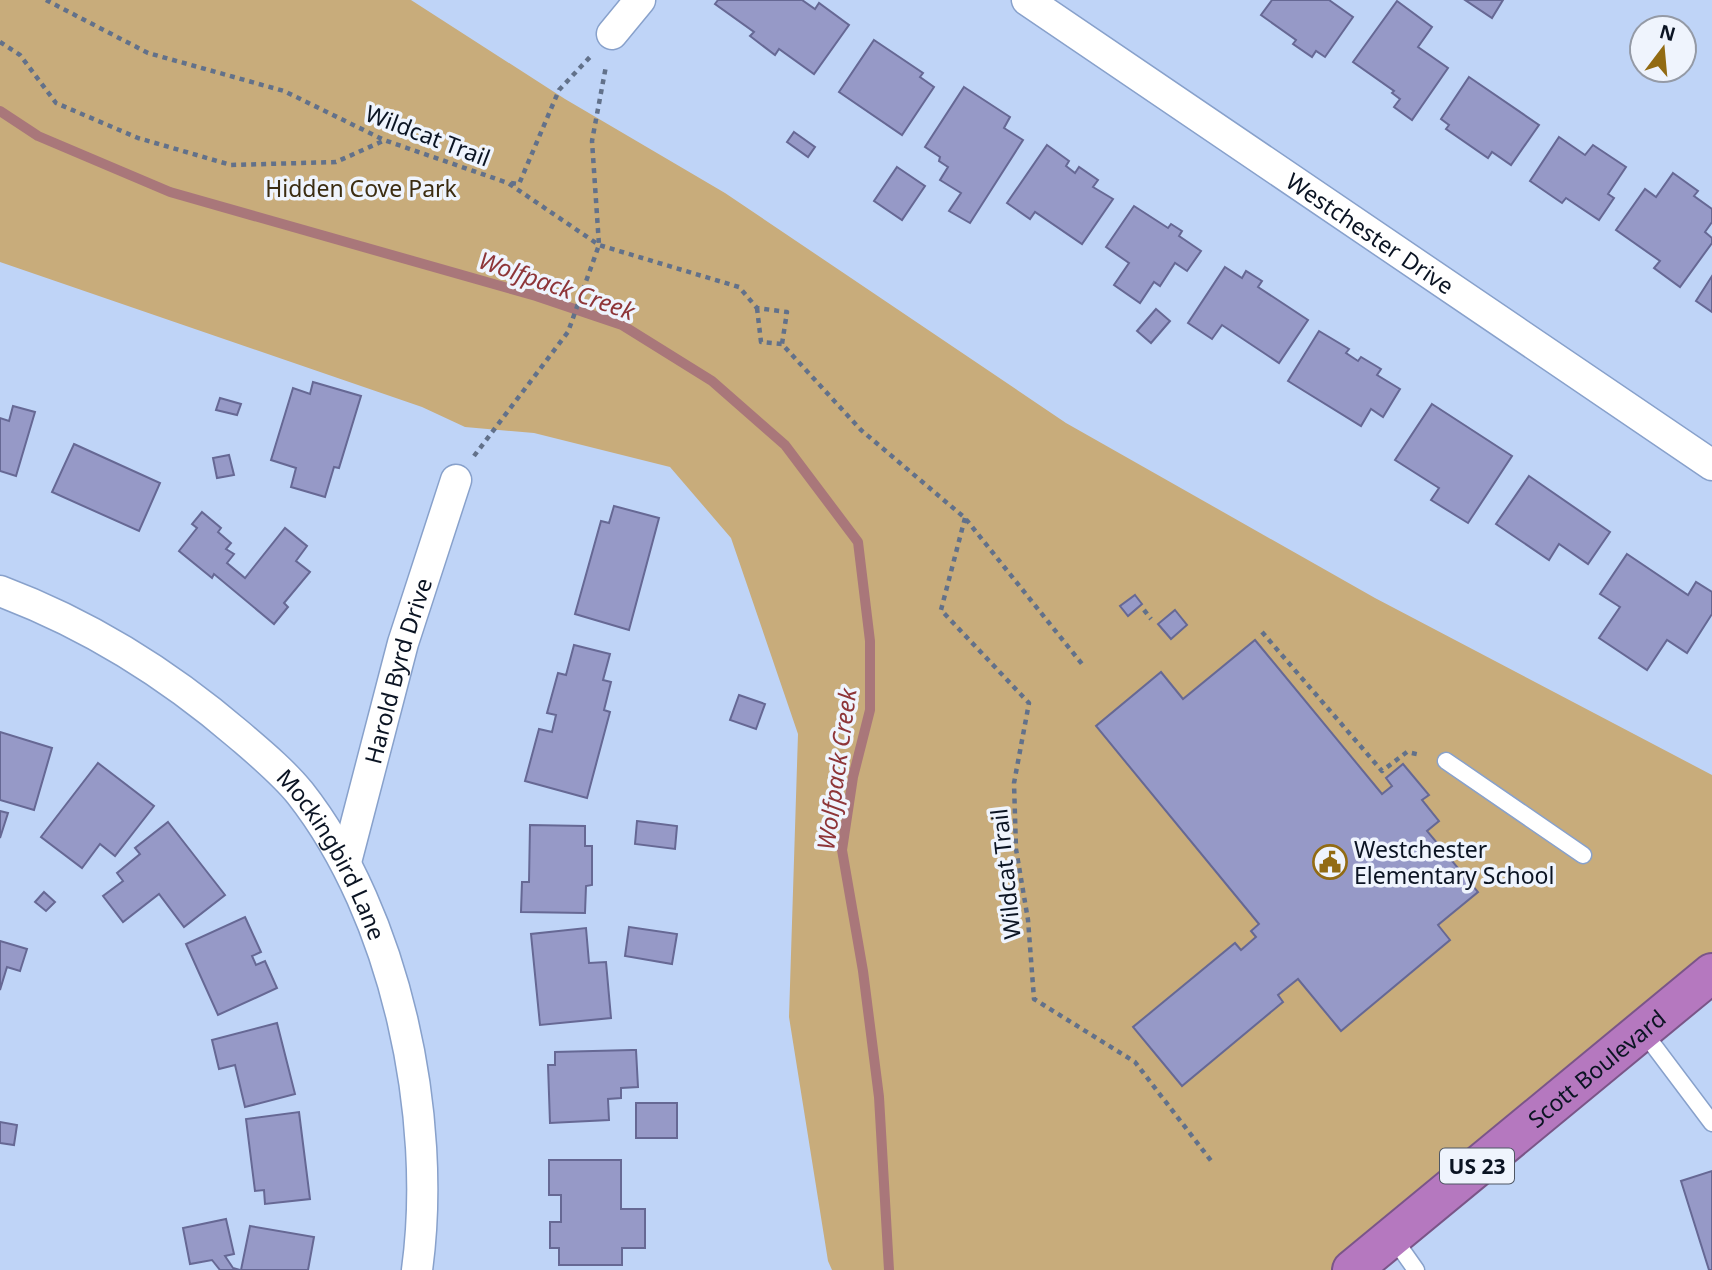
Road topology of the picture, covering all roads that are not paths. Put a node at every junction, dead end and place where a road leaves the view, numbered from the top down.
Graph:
1 (639, 0) edge
2 (1027, 0) edge
3 (612, 34) road end
4 (1712, 465) edge
5 (456, 480) road end
6 (0, 591) edge
7 (1446, 761) road end
8 (1583, 855) dead end
9 (346, 862) junction
10 (1712, 973) edge
11 (1642, 1030) junction
12 (1712, 1123) edge
13 (1392, 1236) junction
14 (417, 1270) edge
15 (1352, 1270) edge
16 (1416, 1270) edge

1 - 3 street
2 - 4 street, Westchester Drive
5 - 9 street, Harold Byrd Drive
6 - 9 street, Mockingbird Lane
7 - 8 lane
9 - 14 street, Mockingbird Lane
10 - 11 highway, Scott Boulevard / US 23
11 - 12 lane
11 - 13 highway, Scott Boulevard / US 23
13 - 15 highway, Scott Boulevard / US 23
13 - 16 lane

